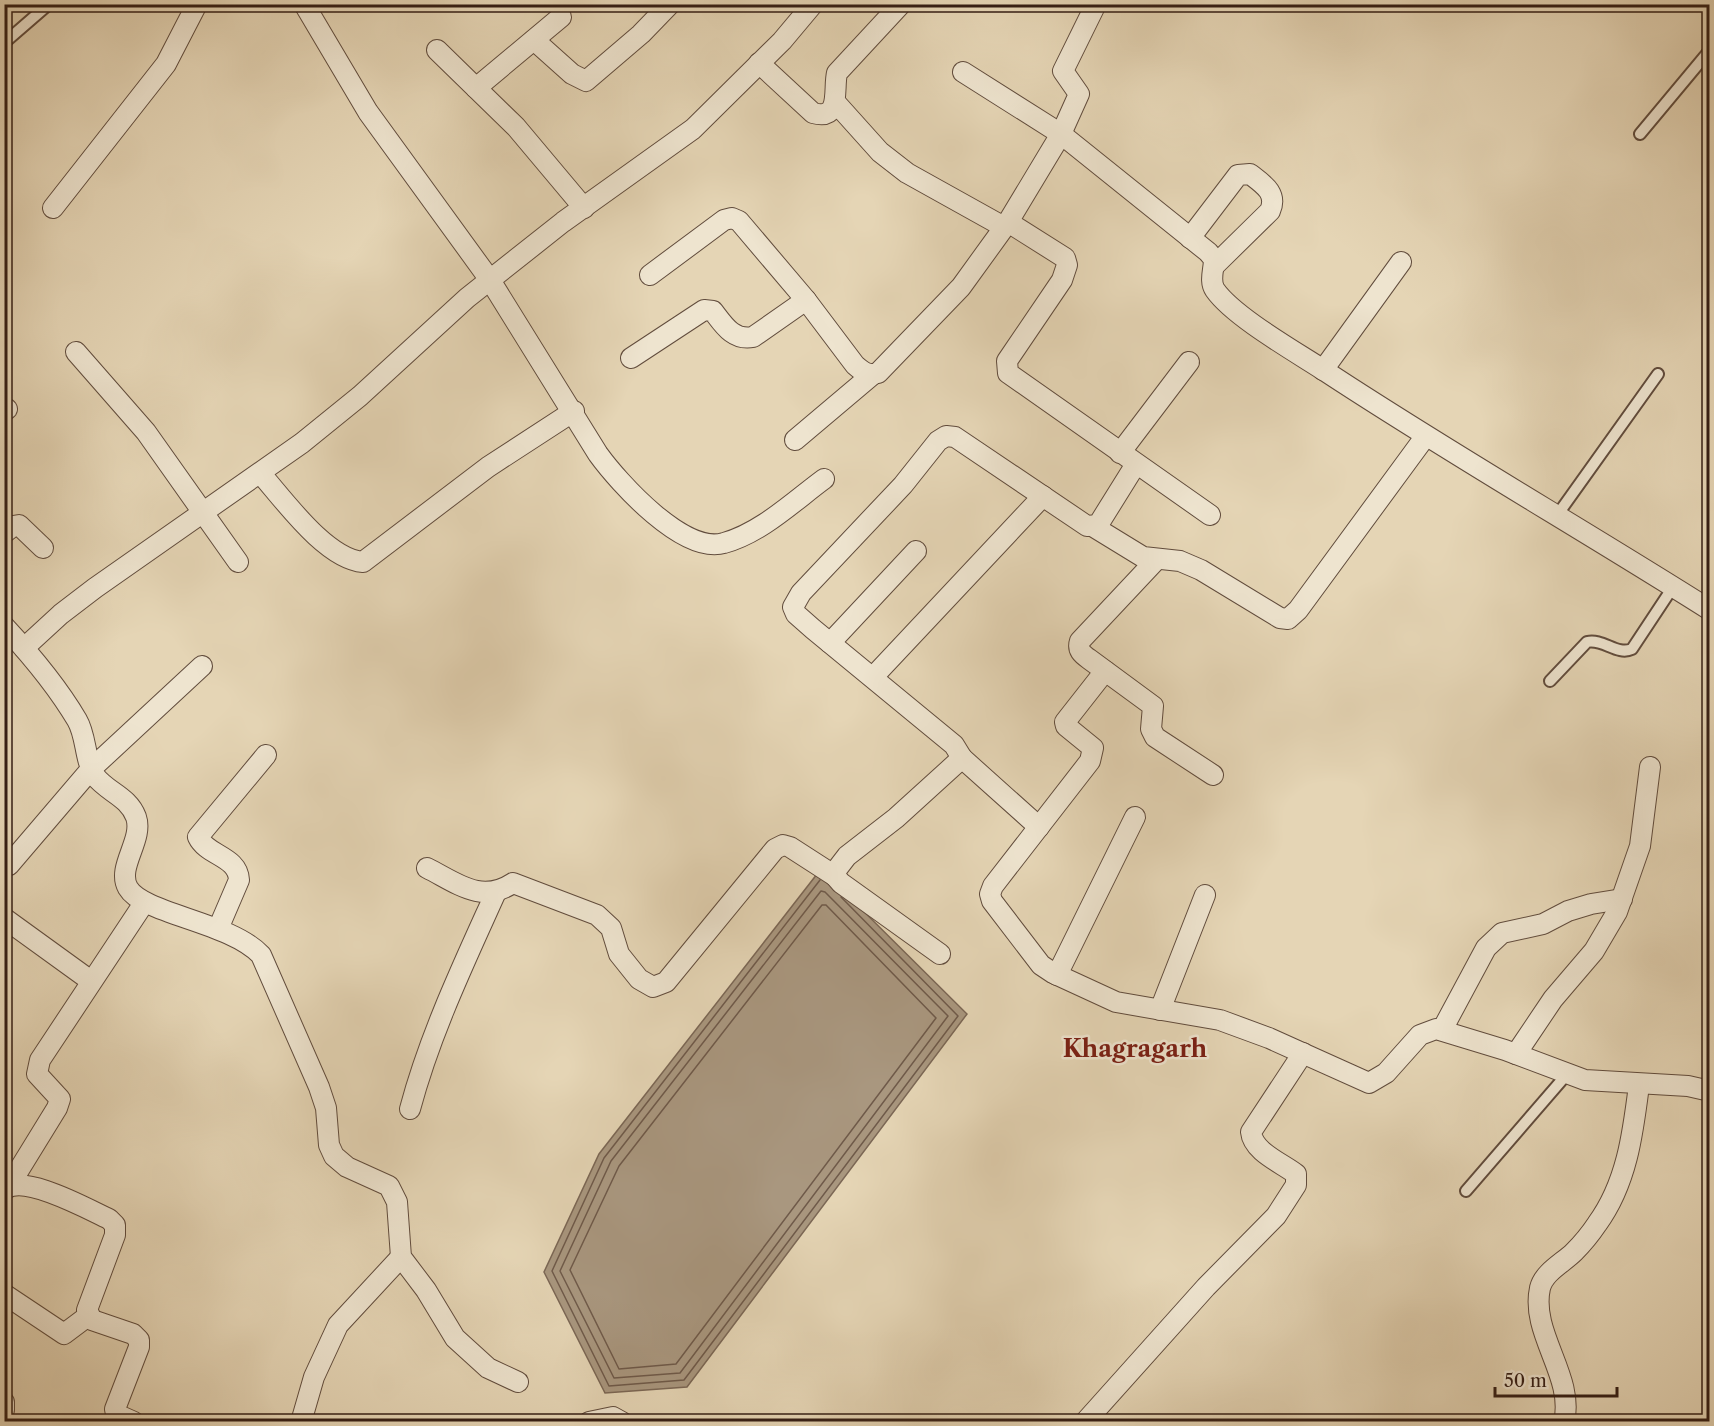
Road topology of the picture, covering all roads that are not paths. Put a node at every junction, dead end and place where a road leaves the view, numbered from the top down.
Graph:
1 (49, 4) edge
2 (197, 4) edge
3 (304, 4) edge
4 (669, 4) edge
5 (813, 4) edge
6 (901, 4) edge
7 (1096, 4) edge
8 (561, 17) dead end
9 (534, 40) junction
10 (4, 44) edge
11 (437, 50) dead end
12 (1710, 50) edge
13 (759, 63) junction
14 (963, 72) dead end
15 (476, 88) junction
16 (836, 103) junction
17 (1061, 134) junction
18 (1640, 134) dead end
19 (53, 208) dead end
20 (584, 208) junction
21 (1006, 225) junction
22 (1190, 237) junction
23 (1401, 262) dead end
24 (1214, 266) junction
25 (650, 275) dead end
26 (490, 280) junction
27 (806, 300) junction
28 (76, 352) dead end
29 (631, 358) dead end
30 (1189, 362) dead end
31 (1323, 370) junction
32 (1658, 374) dead end
33 (872, 375) junction
34 (574, 411) junction
35 (1425, 437) junction
36 (795, 440) dead end
37 (1128, 458) junction
38 (261, 474) junction
39 (824, 479) dead end
40 (1043, 496) junction
41 (203, 514) junction
42 (1558, 514) junction
43 (1210, 515) dead end
44 (1094, 527) junction
45 (4, 533) edge
46 (43, 548) dead end
47 (916, 550) dead end
48 (1157, 559) junction
49 (238, 562) dead end
50 (1673, 587) junction
51 (1710, 610) edge
52 (4, 626) edge
53 (830, 643) junction
54 (24, 648) junction
55 (202, 666) dead end
56 (1105, 671) junction
57 (873, 677) junction
58 (1550, 681) dead end
59 (266, 755) dead end
60 (962, 758) junction
61 (1650, 767) dead end
62 (92, 769) junction
63 (1213, 775) dead end
64 (1135, 817) dead end
65 (1039, 827) junction
66 (9, 865) dead end
67 (427, 868) dead end
68 (835, 876) junction
69 (496, 892) junction
70 (1205, 894) dead end
71 (1622, 899) junction
72 (144, 903) junction
73 (4, 918) edge
74 (218, 929) junction
75 (940, 954) dead end
76 (1057, 975) junction
77 (91, 981) junction
78 (1160, 1010) junction
79 (1442, 1030) junction
80 (1303, 1053) junction
81 (1516, 1054) junction
82 (1568, 1073) junction
83 (1639, 1085) junction
84 (1710, 1091) edge
85 (410, 1109) dead end
86 (7, 1188) edge
87 (1466, 1191) dead end
88 (401, 1257) junction
89 (4, 1294) edge
90 (88, 1316) junction
91 (518, 1382) dead end
92 (4, 1402) edge
93 (4, 1410) edge
94 (117, 1419) edge
95 (301, 1422) edge
96 (589, 1422) edge
97 (622, 1422) edge
98 (1085, 1422) edge
99 (1564, 1422) edge

1 - 10 lane
2 - 19 street
3 - 26 street
4 - 9 street
5 - 13 street
6 - 16 street
7 - 17 street
8 - 9 street
9 - 15 street
11 - 15 street
12 - 18 lane
13 - 16 street
13 - 20 street
14 - 17 street
15 - 20 street
16 - 21 street
17 - 21 street
17 - 22 street
20 - 26 street
21 - 33 street
21 - 37 street
22 - 24 street
22 - 24 street
23 - 31 street
24 - 31 street
25 - 27 street
26 - 34 street
26 - 38 street
27 - 29 street
27 - 33 street
28 - 41 street
30 - 37 street
31 - 35 street
32 - 42 lane
33 - 36 street
34 - 38 street
34 - 39 street
35 - 42 street
35 - 48 street
37 - 43 street
37 - 44 street
38 - 41 street
40 - 44 street
40 - 53 street
40 - 57 street
41 - 49 street
41 - 54 street
42 - 50 street
44 - 48 street
45 - 46 street
47 - 53 street
48 - 56 street
50 - 51 street
50 - 58 lane
52 - 54 street
53 - 57 street
54 - 62 street
55 - 62 street
56 - 63 street
56 - 65 street
57 - 60 street
59 - 74 street
60 - 65 street
60 - 68 street
61 - 71 street
62 - 66 street
62 - 72 street
64 - 76 street
65 - 76 street
67 - 69 street
68 - 69 street
68 - 75 street
69 - 85 street
70 - 78 street
71 - 79 street
71 - 81 street
72 - 74 street
72 - 77 street
73 - 77 street
74 - 88 street
76 - 78 street
77 - 86 street
78 - 80 street
79 - 80 street
79 - 81 street
80 - 98 street
81 - 82 street
82 - 83 street
82 - 87 lane
83 - 84 street
83 - 99 street
86 - 90 street
88 - 91 street
88 - 95 street
89 - 90 street
90 - 94 street
92 - 93 street
96 - 97 street

